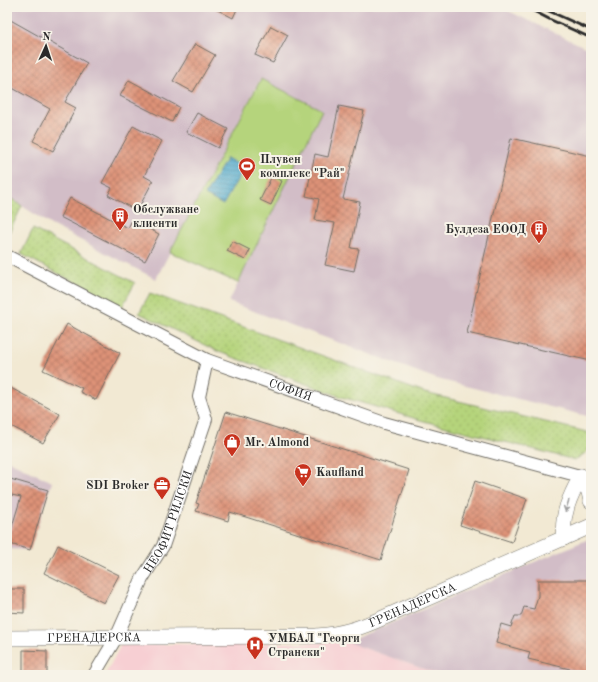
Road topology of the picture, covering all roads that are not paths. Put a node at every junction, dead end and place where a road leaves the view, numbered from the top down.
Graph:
1 (7, 256) edge
2 (207, 360) junction
3 (586, 477) edge
4 (591, 501) edge
5 (590, 524) edge
6 (564, 538) junction
7 (7, 638) edge
8 (116, 638) junction
9 (94, 675) edge

1 - 2 street, СОФИЯ
2 - 3 street, СОФИЯ
2 - 8 street, НЕОФИТ РИЛСКИ
3 - 4 street
3 -> 6 street
5 - 6 street, ГРЕНАДЕРСКА
6 - 8 street, ГРЕНАДЕРСКА
7 - 8 street, ГРЕНАДЕРСКА
8 - 9 street, НЕОФИТ РИЛСКИ

